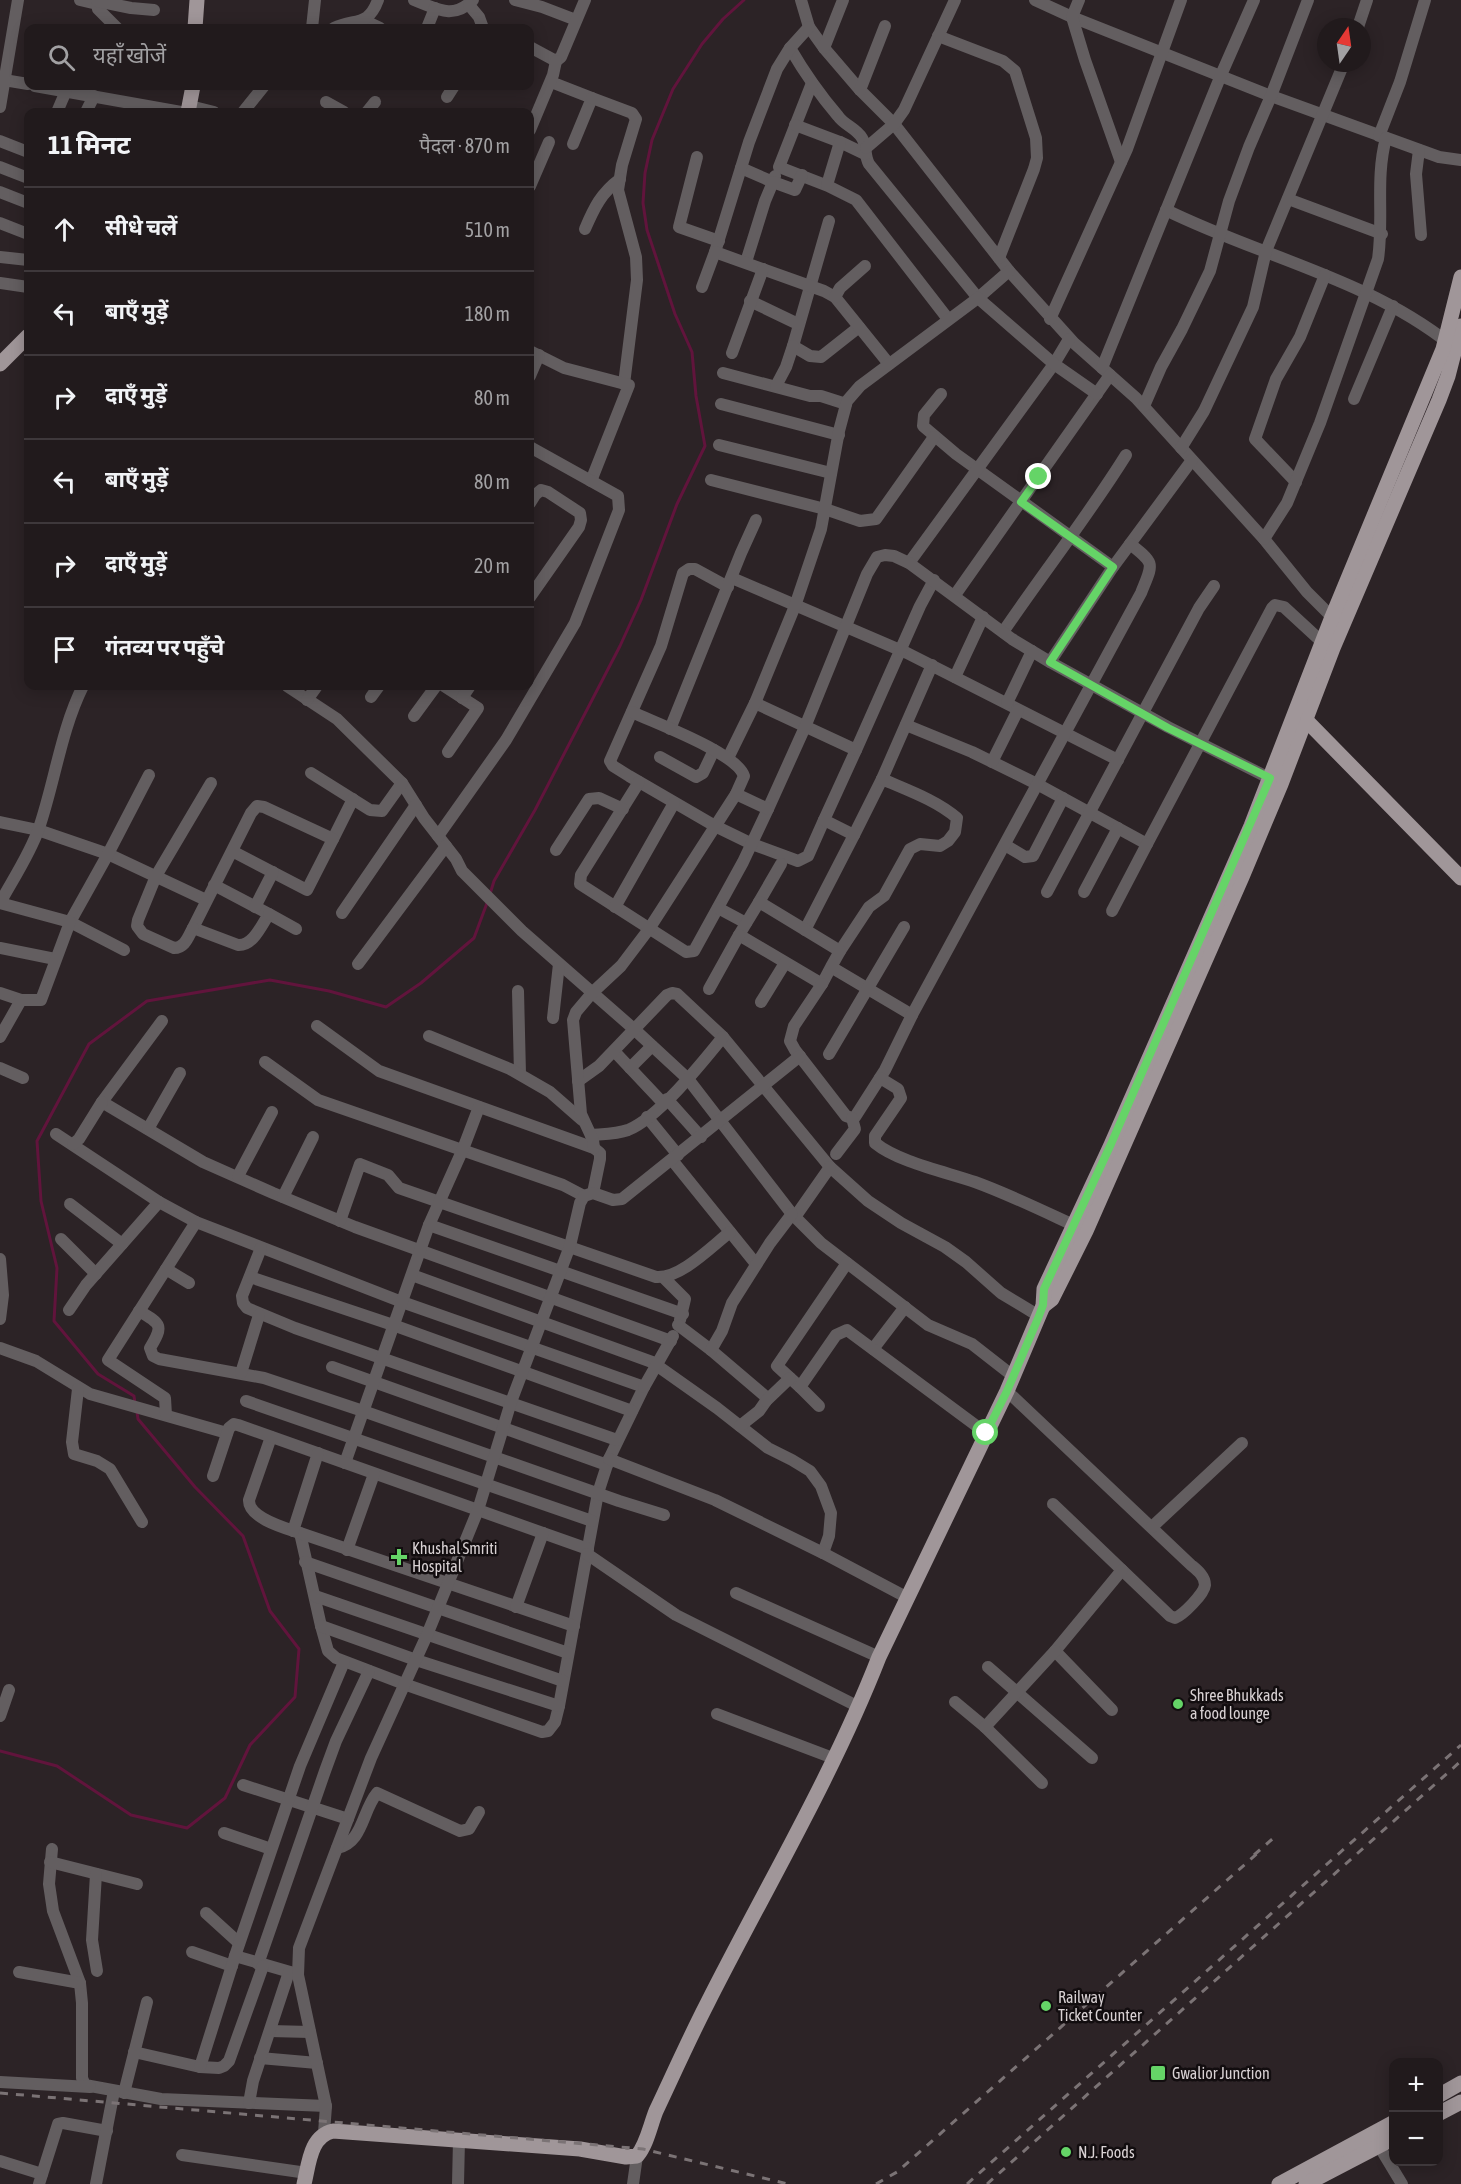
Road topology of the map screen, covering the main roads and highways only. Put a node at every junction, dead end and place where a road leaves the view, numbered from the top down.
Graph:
1 (197, 0) edge
2 (195, 24) edge
3 (190, 90) edge
4 (186, 108) edge
5 (1461, 277) edge
6 (1461, 326) edge
7 (24, 340) edge
8 (1454, 346) edge
9 (0, 363) edge
10 (1337, 622) junction
11 (1301, 714) junction
12 (1461, 878) edge
13 (1461, 2083) edge
14 (1443, 2093) edge
15 (1461, 2102) edge
16 (1442, 2112) edge
17 (1389, 2125) edge
18 (1389, 2141) edge
19 (305, 2179) edge
20 (1279, 2184) edge
21 (1306, 2184) edge

1 - 2 main road
3 - 4 main road
5 - 8 main road
6 - 8 main road
7 - 9 main road
8 - 10 main road
10 - 11 main road
10 - 11 main road
11 - 12 main road
11 - 19 main road
13 - 14 main road
15 - 16 main road
17 - 20 main road
18 - 21 main road

